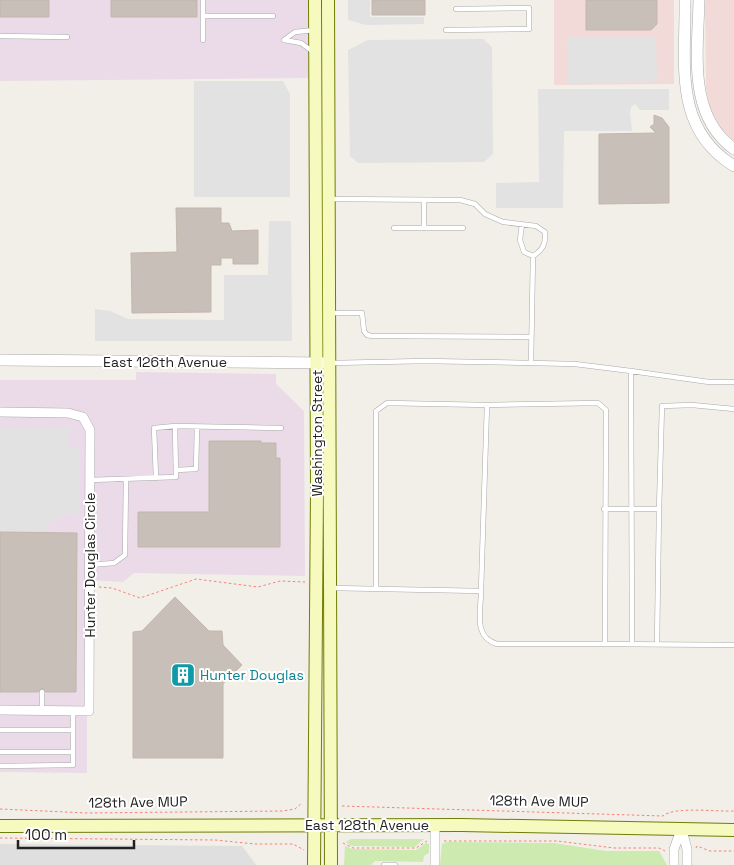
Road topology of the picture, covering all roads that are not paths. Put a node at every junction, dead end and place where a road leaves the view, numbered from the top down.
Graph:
1 (203, 0) edge
2 (315, 0) edge
3 (328, 0) edge
4 (686, 0) edge
5 (699, 0) edge
6 (456, 9) dead end
7 (203, 16) junction
8 (273, 16) dead end
9 (321, 30) junction
10 (446, 30) dead end
11 (0, 36) edge
12 (66, 37) dead end
13 (203, 40) dead end
14 (315, 53) junction
15 (700, 96) junction
16 (687, 98) junction
17 (730, 146) edge
18 (715, 152) junction
19 (734, 166) edge
20 (322, 200) junction
21 (424, 201) junction
22 (522, 224) junction
23 (394, 228) dead end
24 (424, 228) junction
25 (463, 228) dead end
26 (533, 256) junction
27 (329, 313) junction
28 (531, 337) junction
29 (0, 360) edge
30 (531, 362) junction
31 (316, 363) junction
32 (330, 363) junction
33 (631, 371) junction
34 (734, 382) edge
35 (486, 405) junction
36 (734, 409) edge
37 (0, 412) edge
38 (175, 426) junction
39 (197, 427) junction
40 (282, 428) dead end
41 (176, 470) junction
42 (156, 478) junction
43 (126, 479) junction
44 (90, 480) junction
45 (604, 509) junction
46 (632, 509) junction
47 (659, 509) junction
48 (90, 565) junction
49 (330, 588) junction
50 (376, 589) junction
51 (481, 591) junction
52 (605, 644) junction
53 (632, 644) junction
54 (657, 644) junction
55 (734, 645) edge
56 (42, 692) dead end
57 (0, 710) edge
58 (42, 711) junction
59 (73, 711) junction
60 (0, 730) edge
61 (73, 730) junction
62 (0, 752) edge
63 (73, 752) junction
64 (0, 766) edge
65 (314, 825) junction
66 (331, 825) junction
67 (435, 825) junction
68 (0, 826) edge
69 (682, 830) junction
70 (734, 830) edge
71 (314, 865) edge
72 (331, 865) edge
73 (384, 865) edge
74 (395, 865) edge
75 (435, 865) edge
76 (674, 865) edge
77 (687, 865) edge

1 - 7 lane
2 - 9 main road, Washington Street
3 - 9 main road, Washington Street
4 - 16 street
5 - 15 street
6 - 10 lane
7 - 8 lane
7 - 13 lane
9 - 14 main road, Washington Street
9 - 14 lane
9 - 20 main road, Washington Street
11 - 12 lane
14 - 20 main road, Washington Street
15 - 16 street
15 - 17 street
16 - 18 street
17 - 18 street
18 - 19 street
20 - 21 lane
20 - 27 main road, Washington Street
20 - 31 main road, Washington Street
21 - 22 lane
21 - 24 lane
22 - 26 lane
22 - 26 lane
23 - 24 lane
24 - 25 lane
26 - 28 lane
27 - 28 lane
27 - 32 main road, Washington Street
28 - 30 lane
29 - 31 street, East 126th Avenue
30 - 32 lane
30 - 33 lane
31 - 32 street, East 126th Avenue
31 - 65 main road, Washington Street
32 - 49 main road, Washington Street
33 - 34 lane
33 - 46 lane
35 - 45 lane
35 - 50 lane
35 - 51 lane
36 - 47 lane
37 - 44 street, Hunter Douglas Circle
38 - 39 lane
38 - 41 lane
38 - 42 lane
39 - 40 lane
39 - 41 lane
41 - 42 lane
42 - 43 lane
43 - 44 lane
43 - 48 lane
44 - 48 street, Hunter Douglas Circle
45 - 46 lane
45 - 52 lane
46 - 47 lane
46 - 53 lane
47 - 54 lane
48 - 59 street, Hunter Douglas Circle
49 - 50 lane
49 - 66 main road, Washington Street
50 - 51 lane
51 - 52 lane
52 - 53 lane
53 - 54 lane
54 - 55 lane
56 - 58 lane
57 - 58 street
58 - 59 street
59 - 61 lane
60 - 61 lane
61 - 63 lane
62 - 63 lane
63 - 64 lane
65 - 66 main road, East 128th Avenue
65 - 68 main road, East 128th Avenue
65 - 71 main road, Washington Street
66 - 67 main road, East 128th Avenue
66 - 72 main road, Washington Street
67 - 69 main road, East 128th Avenue
67 - 75 street
69 - 70 main road, East 128th Avenue
69 - 76 street
69 - 77 street
73 - 74 lane

